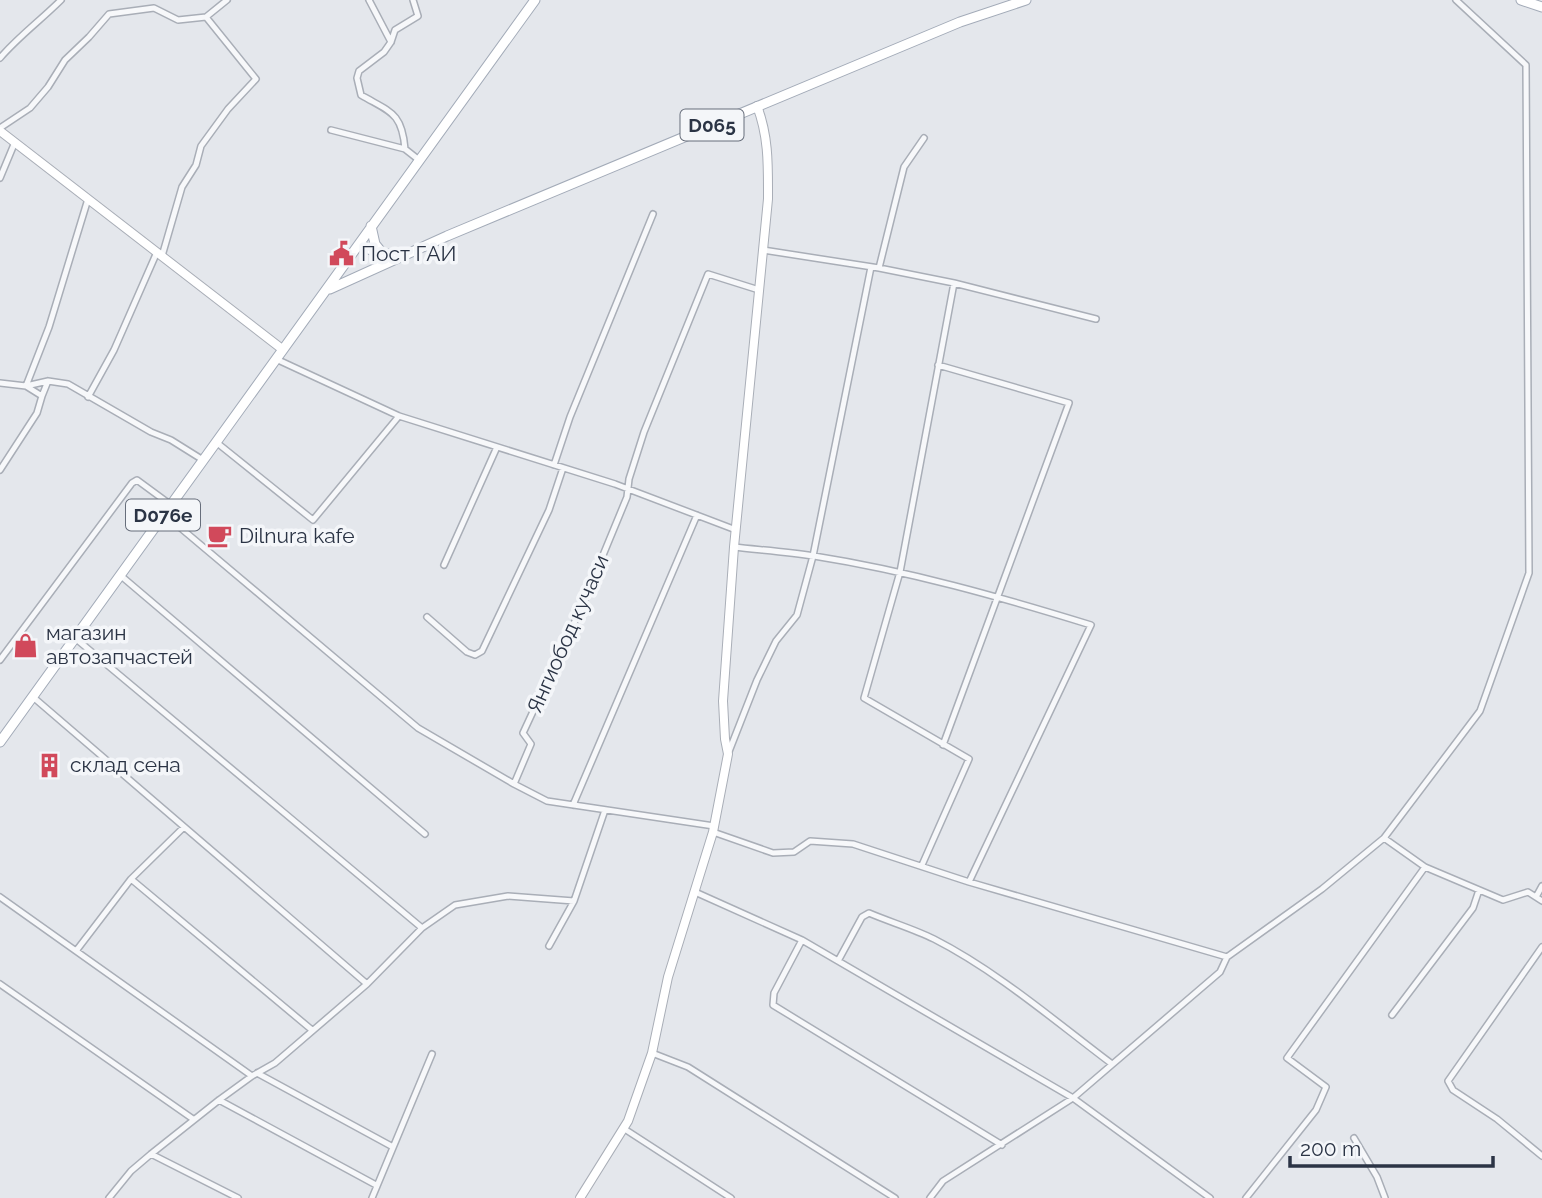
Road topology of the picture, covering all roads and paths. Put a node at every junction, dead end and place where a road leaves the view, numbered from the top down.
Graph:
1 (61, 0) edge
2 (227, 0) edge
3 (369, 0) edge
4 (413, 0) edge
5 (535, 0) edge
6 (1026, 0) edge
7 (1456, 0) edge
8 (1521, 0) edge
9 (1542, 7) edge
10 (206, 17) junction
11 (391, 42) junction
12 (0, 58) edge
13 (757, 106) junction
14 (0, 130) edge
15 (331, 130) dead end
16 (923, 138) dead end
17 (15, 142) junction
18 (405, 149) junction
19 (419, 160) junction
20 (0, 178) edge
21 (88, 199) junction
22 (653, 215) dead end
23 (371, 226) junction
24 (359, 244) junction
25 (763, 250) junction
26 (159, 254) junction
27 (383, 254) junction
28 (401, 256) junction
29 (871, 267) junction
30 (879, 268) junction
31 (954, 283) junction
32 (328, 289) junction
33 (759, 290) junction
34 (1096, 319) dead end
35 (282, 349) junction
36 (276, 359) junction
37 (938, 365) junction
38 (48, 381) junction
39 (0, 383) edge
40 (26, 386) junction
41 (43, 396) junction
42 (88, 397) junction
43 (399, 416) junction
44 (216, 442) junction
45 (497, 447) junction
46 (203, 460) junction
47 (554, 465) junction
48 (563, 467) junction
49 (0, 470) edge
50 (628, 488) junction
51 (171, 505) junction
52 (164, 514) junction
53 (697, 515) junction
54 (736, 530) junction
55 (734, 547) junction
56 (813, 556) junction
57 (444, 565) dead end
58 (900, 572) junction
59 (120, 575) junction
60 (999, 597) junction
61 (427, 617) dead end
62 (75, 638) junction
63 (0, 660) edge
64 (33, 697) junction
65 (3, 730) edge
66 (0, 742) edge
67 (943, 744) junction
68 (729, 754) junction
69 (514, 784) junction
70 (573, 805) junction
71 (605, 810) junction
72 (184, 827) junction
73 (714, 829) junction
74 (425, 834) dead end
75 (1384, 838) junction
76 (922, 865) junction
77 (1425, 867) junction
78 (131, 879) junction
79 (969, 882) junction
80 (1542, 886) edge
81 (1479, 890) junction
82 (695, 892) junction
83 (0, 897) edge
84 (1539, 899) edge
85 (574, 901) junction
86 (422, 928) junction
87 (802, 940) junction
88 (549, 946) dead end
89 (1542, 947) edge
90 (76, 951) junction
91 (1227, 957) junction
92 (838, 961) junction
93 (0, 984) edge
94 (367, 984) junction
95 (1392, 1015) dead end
96 (313, 1030) junction
97 (652, 1053) junction
98 (432, 1054) dead end
99 (1112, 1064) junction
100 (254, 1074) junction
101 (1073, 1098) junction
102 (219, 1100) junction
103 (193, 1119) junction
104 (624, 1128) junction
105 (1354, 1138) dead end
106 (1002, 1145) junction
107 (393, 1147) junction
108 (150, 1154) junction
109 (1542, 1156) edge
110 (376, 1185) junction
111 (109, 1198) edge
112 (239, 1198) edge
113 (372, 1198) edge
114 (580, 1198) edge
115 (731, 1198) edge
116 (895, 1198) edge
117 (930, 1198) edge
118 (1210, 1198) edge
119 (1245, 1198) edge
120 (1385, 1198) edge

1 - 12 street
2 - 10 street
3 - 11 street
4 - 11 street
5 - 19 main road, D076e
6 - 13 main road, D065
7 - 75 street
8 - 9 main road
10 - 14 street
10 - 26 street
11 - 18 street
13 - 25 street
13 - 28 main road, D065
14 - 17 street
15 - 18 street
16 - 30 street
17 - 20 street
17 - 21 street
18 - 19 street
19 - 23 main road, D076e
21 - 26 street
21 - 40 street
22 - 47 street
23 - 24 main road, D076e
23 - 27 main road
24 - 27 main road, D065
24 - 32 main road, D076e
25 - 29 street
25 - 33 street
26 - 35 street
26 - 42 street
27 - 28 main road, D065
28 - 32 main road, D065
29 - 30 street
29 - 56 street
30 - 31 street
31 - 34 street
31 - 37 street
32 - 35 main road, D076e
33 - 50 street, Янгиобод кучаси
33 - 54 street
35 - 36 main road, D076e
36 - 43 street
36 - 44 main road, D076e
37 - 58 street
37 - 60 street
38 - 40 street
38 - 41 street
38 - 42 street
39 - 40 street
40 - 41 street
41 - 49 street
42 - 46 street
43 - 44 street
43 - 45 street
44 - 46 main road, D076e
45 - 47 street
45 - 57 street
46 - 51 main road, D076e
47 - 48 street
48 - 50 street
48 - 61 street
50 - 53 street
50 - 69 street, Янгиобод кучаси
51 - 52 main road, D076e
51 - 63 street
52 - 59 main road, D076e
52 - 69 street
53 - 54 street
53 - 70 street
54 - 55 street
55 - 56 street
55 - 68 street
56 - 58 street
56 - 68 street
58 - 60 street
58 - 67 street
59 - 62 main road, D076e
59 - 74 street
60 - 67 street
60 - 79 street
62 - 64 main road, D076e
62 - 86 street
64 - 65 main road, D076e
64 - 72 street
65 - 66 main road, D076e
67 - 76 street
68 - 73 street
69 - 70 street
70 - 71 street
71 - 73 street
71 - 85 street
72 - 78 street
72 - 94 street
73 - 76 street
73 - 82 street
75 - 77 street
75 - 91 street
76 - 79 street
77 - 81 street
77 - 119 street
78 - 90 street
78 - 96 street
79 - 91 street
80 - 84 street
81 - 84 street
81 - 95 street
82 - 87 street
82 - 97 street
83 - 90 street
85 - 86 street
85 - 88 street
86 - 94 street
87 - 92 street
87 - 106 street
89 - 109 street
90 - 100 street
91 - 99 street
92 - 99 street
92 - 101 street
93 - 103 street
94 - 96 street
96 - 100 street
97 - 104 street
97 - 116 street
98 - 107 street
99 - 101 street
100 - 102 street
100 - 107 street
101 - 106 street
101 - 118 street
102 - 103 street
102 - 110 street
103 - 108 street
104 - 114 street
104 - 115 street
105 - 120 street
106 - 117 street
107 - 110 street
108 - 111 street
108 - 112 street
110 - 113 street

